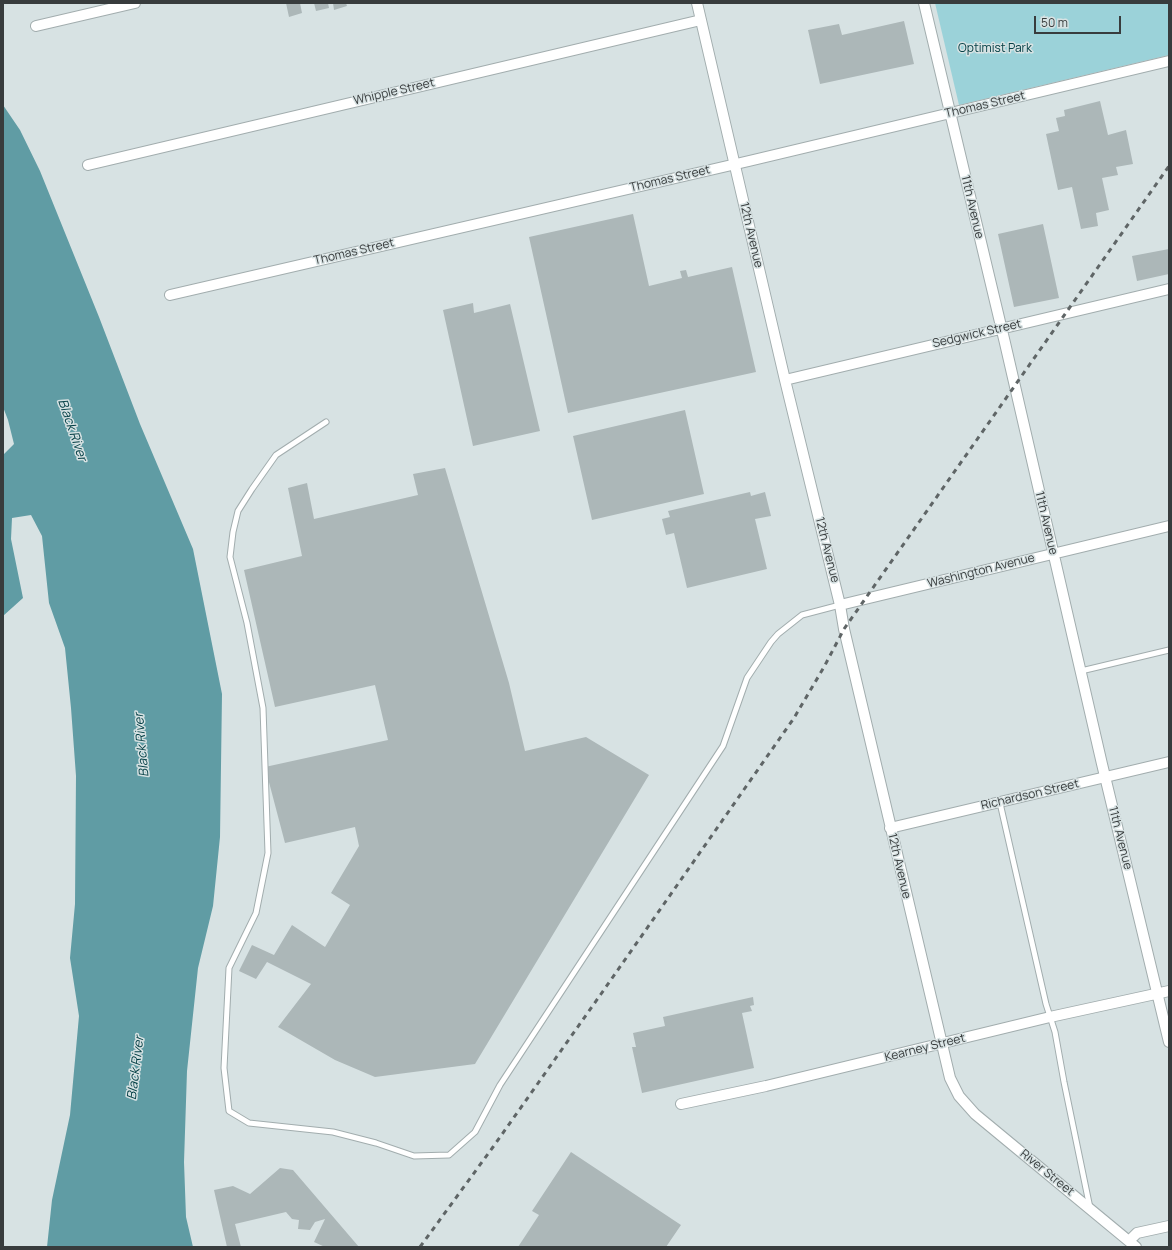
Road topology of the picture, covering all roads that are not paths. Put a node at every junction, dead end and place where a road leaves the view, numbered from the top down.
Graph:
1 (135, 3) edge
2 (697, 3) edge
3 (924, 3) edge
4 (701, 20) junction
5 (36, 26) dead end
6 (1169, 61) edge
7 (950, 113) junction
8 (735, 164) junction
9 (88, 165) dead end
10 (1169, 289) edge
11 (170, 295) dead end
12 (1001, 328) junction
13 (785, 380) junction
14 (326, 422) dead end
15 (1169, 526) edge
16 (1053, 553) junction
17 (840, 605) junction
18 (1169, 650) edge
19 (1081, 671) junction
20 (1169, 762) edge
21 (1106, 777) junction
22 (1000, 803) junction
23 (890, 828) junction
24 (1169, 991) edge
25 (1158, 993) junction
26 (1050, 1018) junction
27 (1169, 1042) edge
28 (942, 1044) junction
29 (960, 1096) joint
30 (681, 1104) dead end
31 (1091, 1208) junction
32 (1169, 1226) edge
33 (1133, 1244) edge

1 - 5 street
2 - 4 street, 12th Avenue
3 - 7 street, 11th Avenue
4 - 8 street, 12th Avenue
4 - 9 street, Whipple Street
6 - 7 street, Thomas Street
7 - 8 street, Thomas Street
7 - 12 street, 11th Avenue
8 - 11 street, Thomas Street
8 - 13 street, 12th Avenue
10 - 12 street, Sedgwick Street
12 - 13 street, Sedgwick Street
12 - 16 street, 11th Avenue
13 - 17 street, 12th Avenue
14 - 17 lane
15 - 16 street, Washington Avenue
16 - 17 street, Washington Avenue
16 - 19 street, 11th Avenue
17 - 23 street, 12th Avenue
18 - 19 lane
19 - 21 street, 11th Avenue
20 - 21 street, Richardson Street
21 - 22 street, Richardson Street
21 - 25 street, 11th Avenue
22 - 23 street, Richardson Street
22 - 26 lane
23 - 28 street, 12th Avenue
24 - 25 street, Kearney Street
25 - 26 street, Kearney Street
25 - 27 street, 11th Avenue
26 - 28 street, Kearney Street
26 - 31 lane
28 - 29 street, 12th Avenue
28 - 30 street, Kearney Street
29 - 31 street, River Street
31 - 33 street, River Street
32 - 33 street

